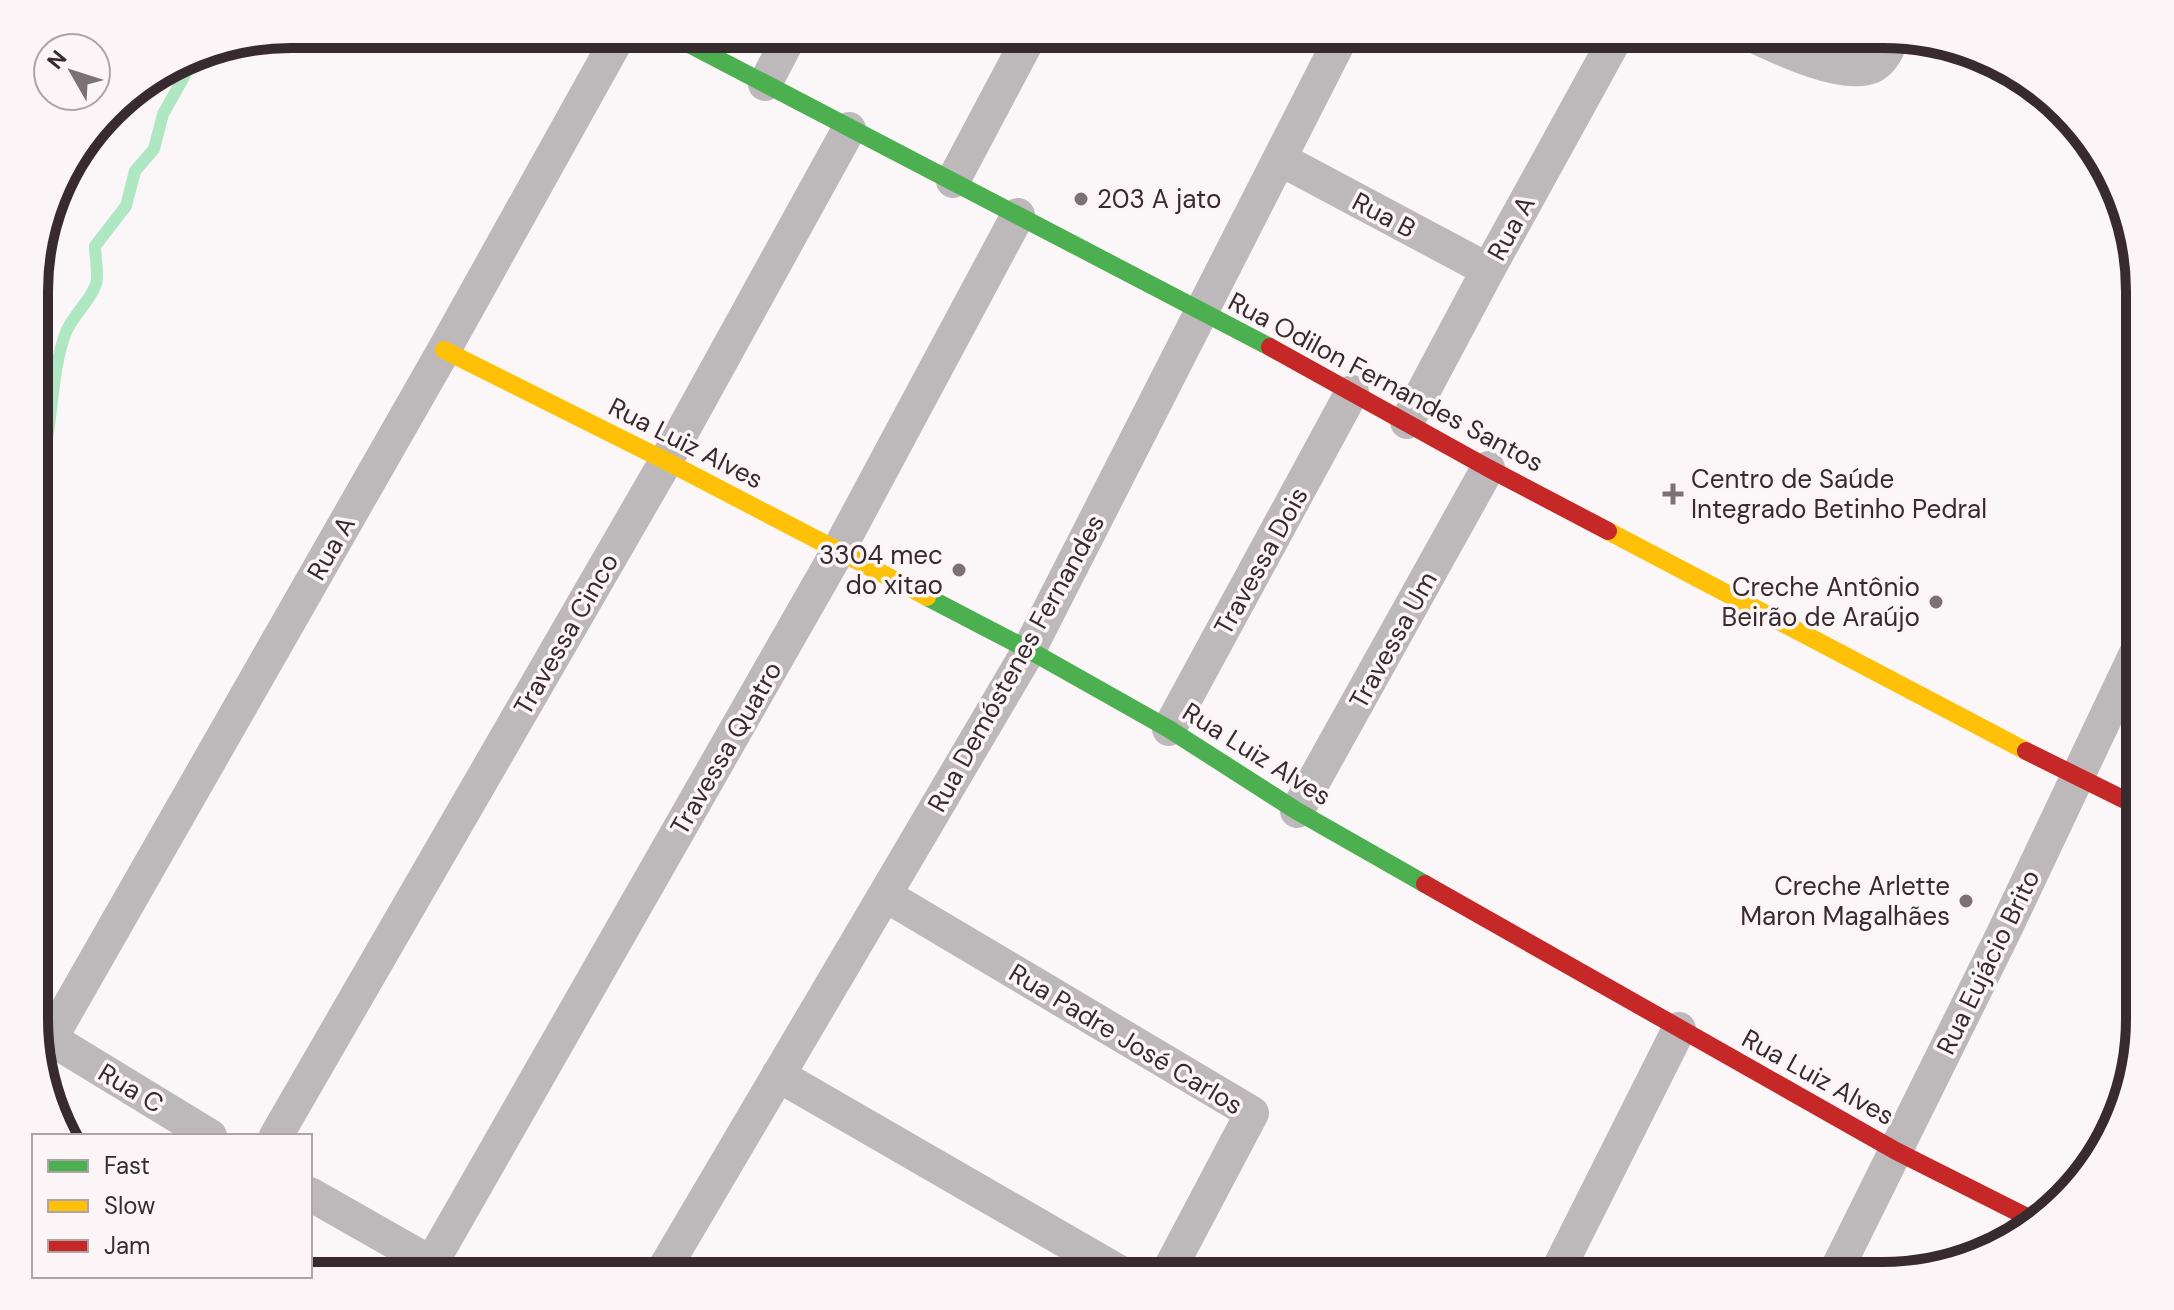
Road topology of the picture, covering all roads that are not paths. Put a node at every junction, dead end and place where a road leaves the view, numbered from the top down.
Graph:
1 (612, 48) edge
2 (697, 48) edge
3 (784, 48) edge
4 (1024, 48) edge
5 (1336, 48) edge
6 (1610, 48) edge
7 (1786, 48) edge
8 (1888, 48) edge
9 (765, 84) junction
10 (849, 129) junction
11 (1280, 159) junction
12 (953, 181) junction
13 (1018, 215) junction
14 (1488, 270) junction
15 (1202, 312) junction
16 (444, 350) junction
17 (1352, 392) junction
18 (1407, 422) junction
19 (666, 461) junction
20 (1488, 468) junction
21 (838, 551) junction
22 (1029, 650) junction
23 (2125, 676) edge
24 (1169, 729) junction
25 (2076, 777) junction
26 (2125, 800) edge
27 (1297, 811) junction
28 (885, 895) junction
29 (1679, 1029) junction
30 (49, 1041) edge
31 (50, 1052) edge
32 (778, 1075) junction
33 (206, 1134) edge
34 (277, 1134) edge
35 (1896, 1151) junction
36 (312, 1195) edge
37 (2025, 1216) edge
38 (1101, 1261) edge
39 (1174, 1261) edge
40 (1562, 1261) edge
41 (1841, 1261) edge
42 (420, 1262) edge
43 (442, 1262) edge
44 (668, 1262) edge

1 - 16 street, Rua A
2 - 9 street, Rua Odilon Fernandes Santos
3 - 9 street
4 - 12 street
5 - 11 street, Rua Demóstenes Fernandes
6 - 14 street, Rua A
7 - 8 street
9 - 10 street, Rua Odilon Fernandes Santos
10 - 12 street, Rua Odilon Fernandes Santos
10 - 19 street, Travessa Cinco
11 - 14 street, Rua B
11 - 15 street, Rua Demóstenes Fernandes
12 - 13 street, Rua Odilon Fernandes Santos
13 - 15 street, Rua Odilon Fernandes Santos
13 - 21 street, Travessa Quatro
14 - 18 street, Rua A
15 - 17 street, Rua Odilon Fernandes Santos
15 - 22 street, Rua Demóstenes Fernandes
16 - 19 street, Rua Luiz Alves
16 - 30 street, Rua A
17 - 18 street, Rua Odilon Fernandes Santos
17 - 24 street, Travessa Dois
18 - 20 street, Rua Odilon Fernandes Santos
19 - 21 street, Rua Luiz Alves
19 - 34 street, Travessa Cinco
20 - 25 street, Rua Odilon Fernandes Santos
20 - 27 street, Travessa Um
21 - 22 street, Rua Luiz Alves
21 - 43 street, Travessa Quatro
22 - 24 street, Rua Luiz Alves
22 - 28 street, Rua Demóstenes Fernandes
23 - 25 street, Rua Eujácio Brito
24 - 27 street, Rua Luiz Alves
25 - 26 street, Rua Odilon Fernandes Santos
25 - 35 street, Rua Eujácio Brito
27 - 29 street, Rua Luiz Alves
28 - 32 street, Rua Demóstenes Fernandes
28 - 39 street, Rua Padre José Carlos
29 - 35 street, Rua Luiz Alves
29 - 40 street
31 - 33 street, Rua C
32 - 38 street
32 - 44 street, Rua Demóstenes Fernandes
35 - 37 street, Rua Luiz Alves
35 - 41 street, Rua Eujácio Brito
36 - 42 street

